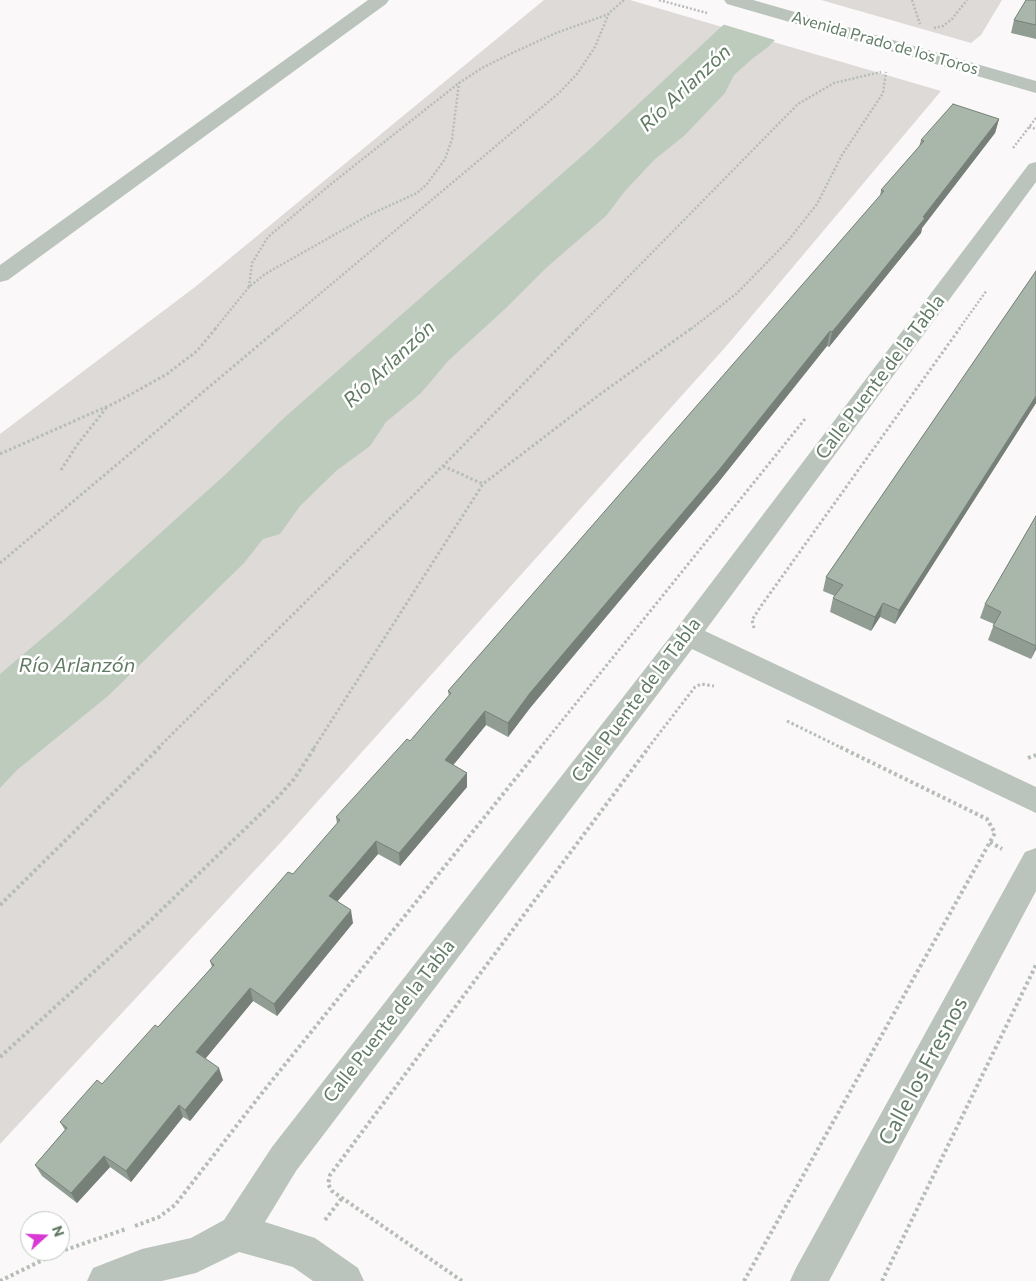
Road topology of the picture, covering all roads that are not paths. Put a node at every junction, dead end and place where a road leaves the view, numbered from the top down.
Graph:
1 (380, 0) edge
2 (733, 0) edge
3 (1036, 87) edge
4 (1036, 168) edge
5 (4, 268) edge
6 (687, 635) junction
7 (1036, 801) edge
8 (1036, 861) edge
9 (237, 1233) junction
10 (106, 1281) edge
11 (345, 1281) edge
12 (809, 1281) edge

1 - 5 street
2 - 3 street, Avenida Prado de los Toros
4 - 6 street, Calle Puente de la Tabla
6 - 7 street
6 - 9 street, Calle Puente de la Tabla
8 - 12 street, Calle los Fresnos
9 - 10 street
9 - 11 street

